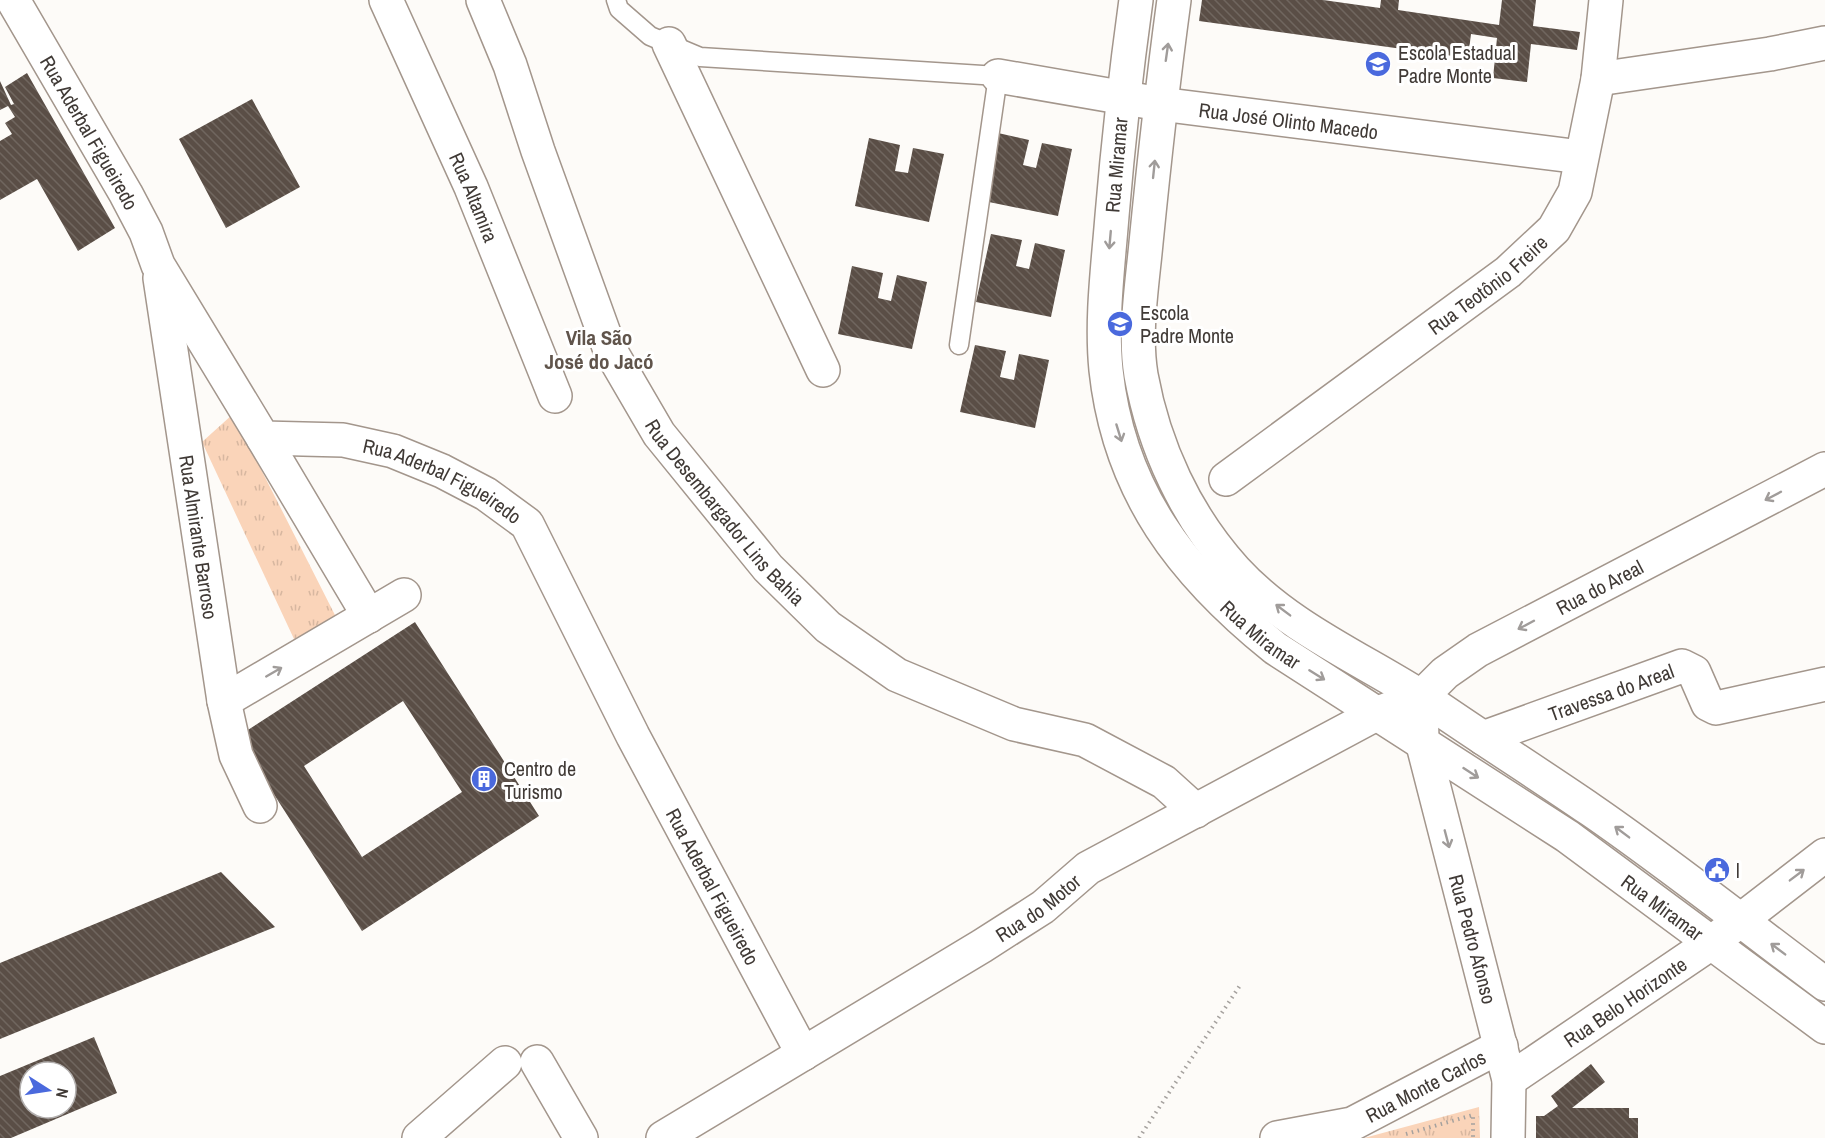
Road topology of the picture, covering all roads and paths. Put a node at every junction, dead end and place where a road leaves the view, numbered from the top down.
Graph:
1 (13, 0) edge
2 (386, 0) edge
3 (483, 0) edge
4 (616, 0) edge
5 (1136, 0) edge
6 (1174, 0) edge
7 (1606, 0) edge
8 (1825, 43) edge
9 (669, 44) junction
10 (998, 76) junction
11 (1598, 79) junction
12 (1122, 98) junction
13 (1160, 104) junction
14 (1581, 157) junction
15 (158, 265) junction
16 (959, 345) dead end
17 (823, 370) dead end
18 (555, 396) dead end
19 (263, 438) junction
20 (1825, 469) edge
21 (1226, 479) dead end
22 (404, 595) dead end
23 (369, 616) junction
24 (1825, 684) edge
25 (1421, 697) junction
26 (224, 701) junction
27 (1378, 713) junction
28 (1483, 738) junction
29 (1422, 741) junction
30 (260, 806) dead end
31 (1196, 812) junction
32 (1825, 855) edge
33 (1739, 919) junction
34 (1711, 943) junction
35 (1241, 984) dead end
36 (1825, 984) edge
37 (1825, 1027) edge
38 (1502, 1046) junction
39 (803, 1054) junction
40 (537, 1062) dead end
41 (505, 1063) dead end
42 (1509, 1080) junction
43 (1352, 1131) edge
44 (1396, 1137) edge
45 (419, 1138) edge
46 (581, 1138) edge
47 (663, 1138) edge
48 (1139, 1138) edge
49 (1277, 1138) edge
50 (1473, 1138) edge
51 (1508, 1138) edge

1 - 15 street, Rua Aderbal Figueiredo
2 - 18 street, Rua Altamira
3 - 31 street, Rua Desembargador Lins Bahia
4 - 9 lane
5 - 12 street, Rua Miramar
13 -> 6 street, Rua Miramar
7 - 11 street, Rua Teotônio Freire
8 - 11 street
9 - 10 lane
9 - 17 street
10 - 12 street, Rua José Olinto Macedo
10 - 16 lane
11 - 14 street, Rua Teotônio Freire
12 - 13 street, Rua José Olinto Macedo
12 -> 27 street, Rua Miramar
13 - 14 street, Rua José Olinto Macedo
25 -> 13 street, Rua Miramar
14 - 21 street, Rua Teotônio Freire
15 - 19 street, Rua Aderbal Figueiredo
15 - 26 street, Rua Almirante Barroso
19 - 23 street
19 - 39 street, Rua Aderbal Figueiredo
20 -> 25 street, Rua do Areal
22 - 23 street
26 -> 23 street
24 - 28 street, Travessa do Areal
25 - 27 street, Rua do Motor
25 - 28 street, Rua Miramar
25 - 29 street
26 - 30 street, Rua Almirante Barroso
27 - 29 street, Rua Miramar
27 - 31 street, Rua do Motor
33 -> 28 street, Rua Miramar
29 -> 34 street, Rua Miramar
29 -> 38 street, Rua Pedro Afonso
31 - 39 street, Rua do Motor
33 -> 32 street, Rua Belo Horizonte
33 - 34 street, Rua Belo Horizonte
36 -> 33 street, Rua Miramar
34 - 37 street, Rua Miramar
34 - 42 street, Rua Belo Horizonte
35 - 48 path
38 - 42 street, Rua Pedro Afonso
38 - 43 street, Rua Monte Carlos
39 - 47 street, Rua do Motor
40 - 46 street
41 - 45 street
42 - 51 street, Rua Pedro Afonso
43 - 49 street, Rua Monte Carlos
44 - 50 path

